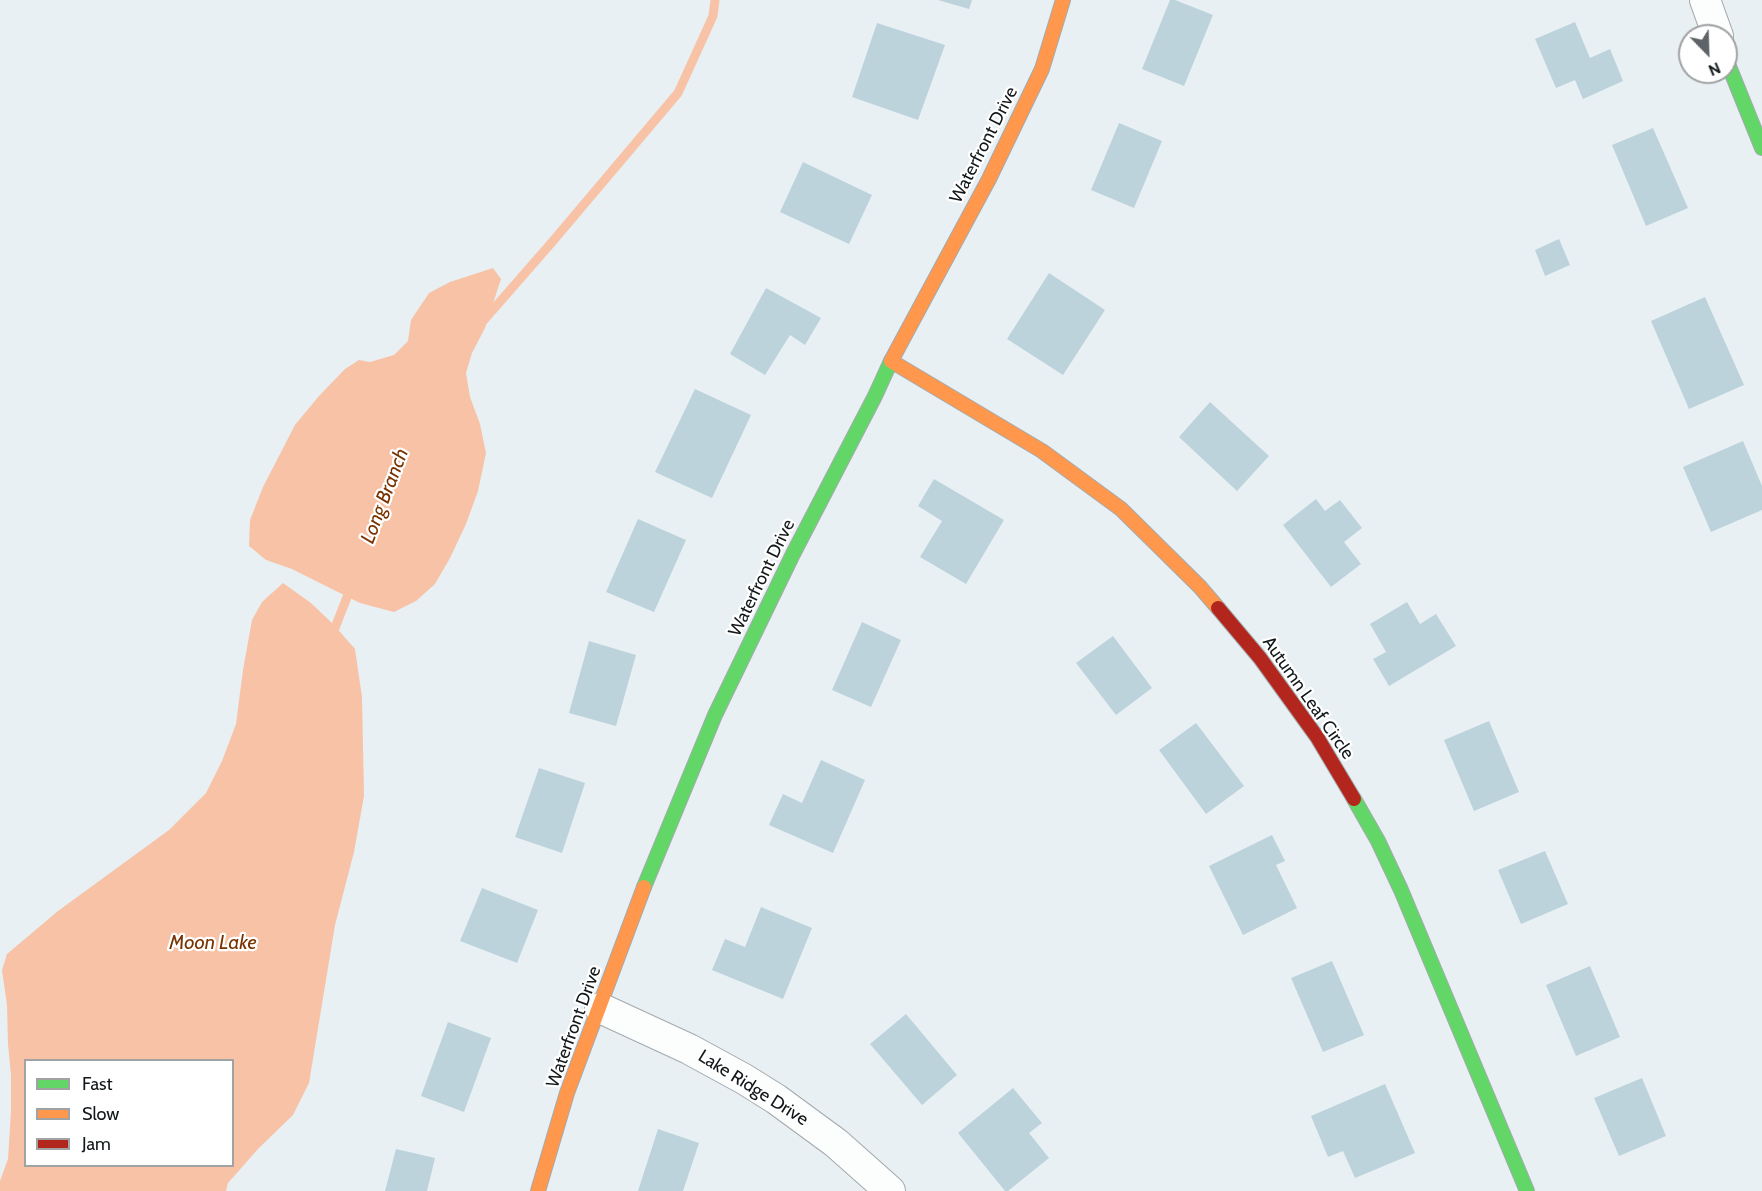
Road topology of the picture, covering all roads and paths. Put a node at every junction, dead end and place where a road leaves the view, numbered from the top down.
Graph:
1 (1064, 0) edge
2 (1705, 0) edge
3 (1714, 24) edge
4 (1736, 84) edge
5 (1762, 148) edge
6 (891, 361) junction
7 (600, 1008) junction
8 (538, 1191) edge
9 (890, 1191) edge
10 (1527, 1191) edge

1 - 6 street, Waterfront Drive
2 - 3 street
4 - 5 street
6 - 7 street, Waterfront Drive
6 - 10 street, Autumn Leaf Circle
7 - 8 street, Waterfront Drive
7 - 9 street, Lake Ridge Drive

